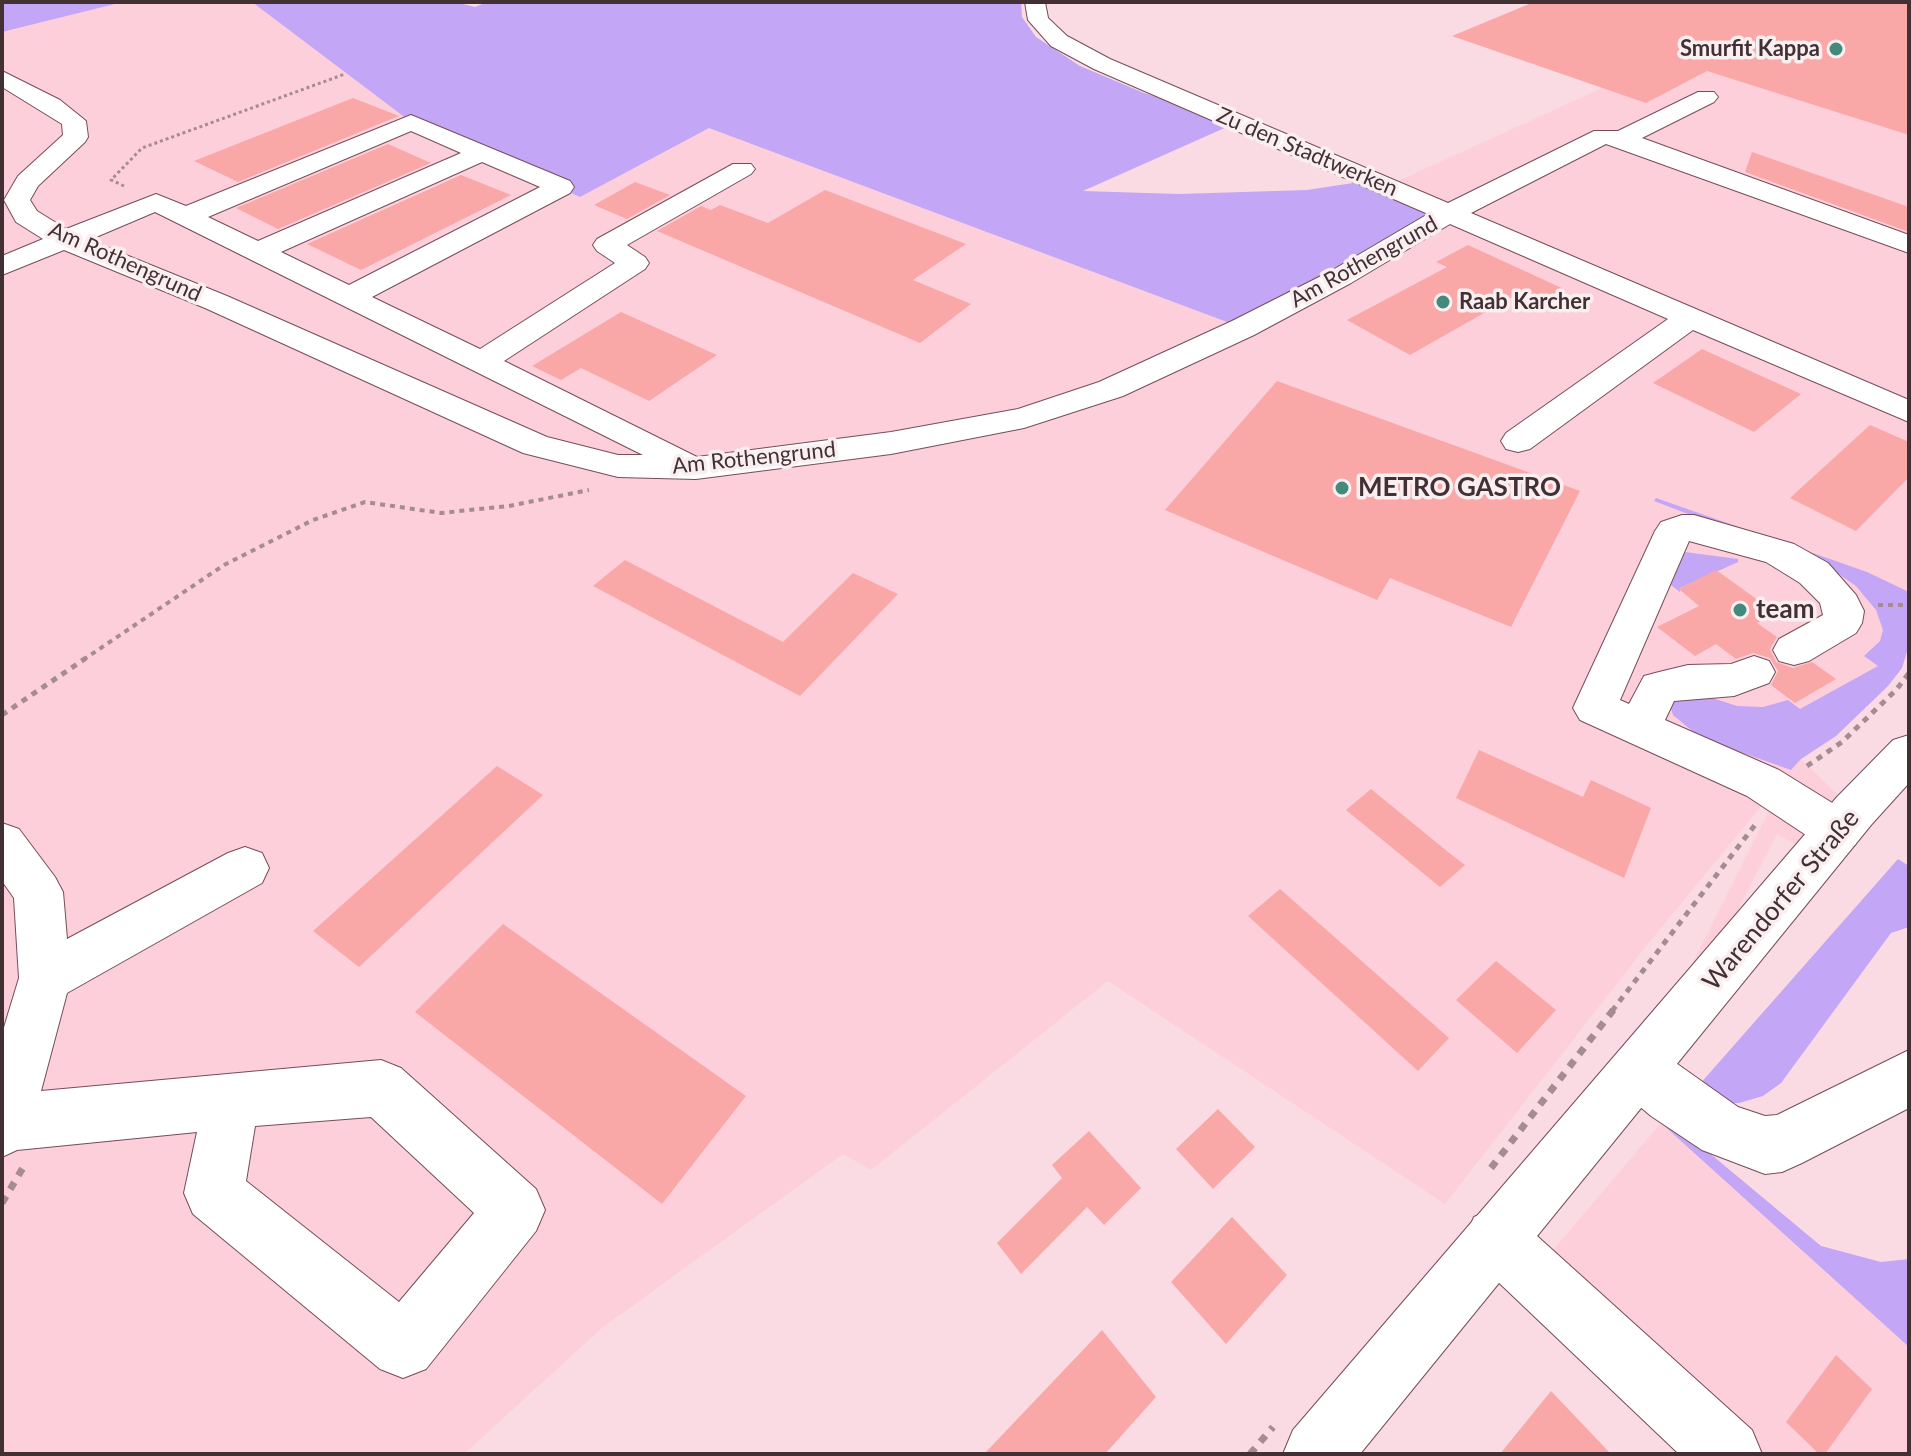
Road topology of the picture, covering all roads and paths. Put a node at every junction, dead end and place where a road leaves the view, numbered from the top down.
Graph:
1 (1035, 2) edge
2 (345, 74) dead end
3 (2, 78) edge
4 (1706, 97) dead end
5 (1621, 139) junction
6 (482, 153) junction
7 (742, 169) dead end
8 (156, 202) junction
9 (1450, 213) junction
10 (186, 216) junction
11 (64, 240) junction
12 (1909, 245) edge
13 (258, 252) junction
14 (2, 266) edge
15 (349, 297) junction
16 (1690, 318) junction
17 (481, 362) junction
18 (1909, 412) edge
19 (1518, 441) dead end
20 (696, 468) junction
21 (602, 487) dead end
22 (1794, 650) dead end
23 (1754, 672) dead end
24 (1909, 673) edge
25 (2, 715) edge
26 (1639, 727) junction
27 (1909, 753) edge
28 (1780, 794) junction
29 (1838, 831) junction
30 (2, 843) edge
31 (245, 868) dead end
32 (45, 978) junction
33 (1648, 1059) junction
34 (1909, 1078) edge
35 (231, 1100) junction
36 (4, 1126) edge
37 (1486, 1174) dead end
38 (1495, 1238) junction
39 (1299, 1436) edge
40 (1250, 1454) edge
41 (1728, 1454) edge

1 - 9 street, Zu den Stadtwerken
2 - 8 path
3 - 11 street, Am Rothengrund
4 - 5 street
5 - 9 street, Am Rothengrund
5 - 12 street
6 - 10 street
6 - 13 street
6 - 15 street
7 - 17 street
8 - 10 street
8 - 11 street
9 - 16 street, Zu den Stadtwerken
9 - 20 street, Am Rothengrund
10 - 13 street
11 - 14 street
11 - 20 street, Am Rothengrund
13 - 15 street
15 - 17 street
16 - 18 street, Zu den Stadtwerken
16 - 19 street
17 - 20 street
21 - 25 path
22 - 26 street
23 - 26 street
24 - 28 path
26 - 28 street
27 - 29 street, Warendorfer Straße
28 - 29 street
28 - 37 path
29 - 33 street, Warendorfer Straße
30 - 32 street
31 - 32 street
32 - 36 street
33 - 34 street
33 - 38 street, Warendorfer Straße
35 - 35 street
35 - 36 street
38 - 39 street, Warendorfer Straße
38 - 41 street
39 - 40 path

